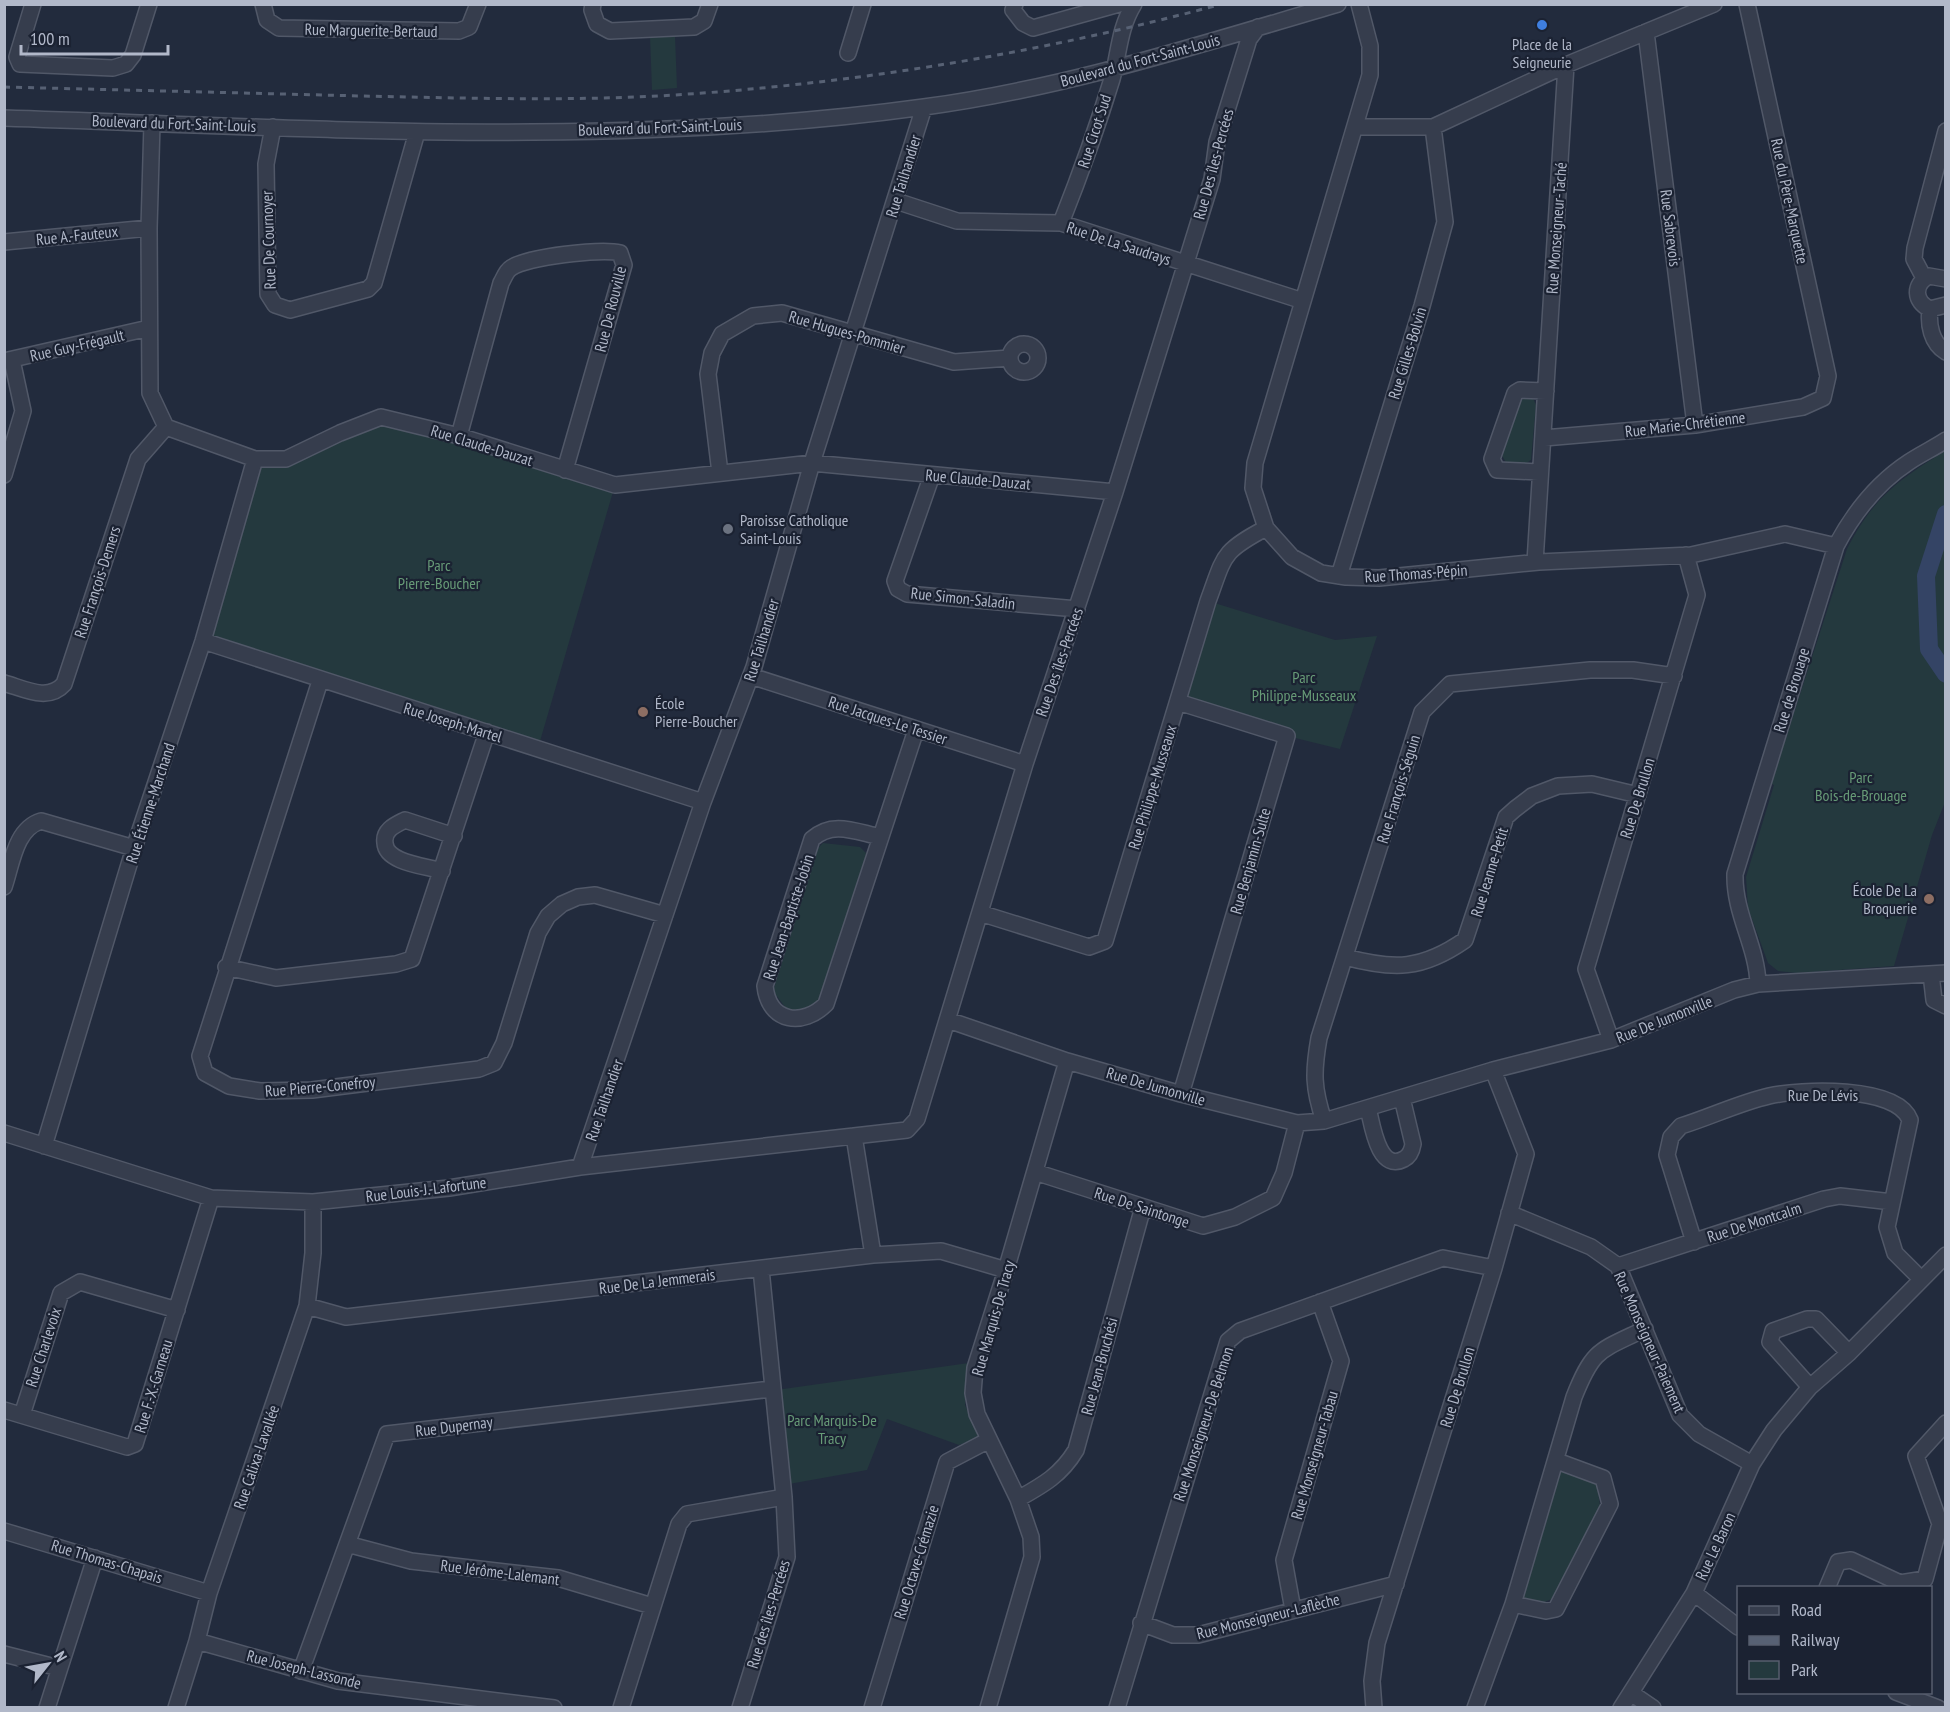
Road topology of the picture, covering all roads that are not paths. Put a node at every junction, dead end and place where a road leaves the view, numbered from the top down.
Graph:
1 (33, 4) edge
2 (148, 4) edge
3 (263, 4) edge
4 (478, 4) edge
5 (593, 4) edge
6 (710, 4) edge
7 (862, 4) edge
8 (1015, 4) edge
9 (1119, 4) edge
10 (1134, 4) edge
11 (1338, 4) edge
12 (1359, 4) edge
13 (1714, 4) edge
14 (1747, 4) edge
15 (1258, 27) junction
16 (1646, 32) junction
17 (848, 53) dead end
18 (1566, 65) junction
19 (1114, 70) junction
20 (924, 107) junction
21 (4, 118) edge
22 (152, 123) junction
23 (273, 127) junction
24 (1355, 127) junction
25 (1433, 127) junction
26 (1946, 131) edge
27 (417, 132) junction
28 (896, 201) junction
29 (1061, 223) junction
30 (149, 228) junction
31 (4, 242) edge
32 (1184, 264) junction
33 (1924, 278) junction
34 (1946, 279) edge
35 (1303, 301) junction
36 (1946, 305) edge
37 (1930, 309) junction
38 (149, 328) junction
39 (854, 335) junction
40 (1946, 352) edge
41 (1010, 358) dead end
42 (8, 360) edge
43 (1546, 391) junction
44 (1823, 398) joint
45 (1695, 425) junction
46 (166, 427) junction
47 (459, 436) junction
48 (1544, 438) junction
49 (1946, 440) edge
50 (255, 459) junction
51 (812, 463) junction
52 (565, 470) junction
53 (1539, 472) junction
54 (720, 473) junction
55 (4, 475) edge
56 (932, 475) junction
57 (1115, 492) junction
58 (1266, 528) junction
59 (1836, 546) junction
60 (1686, 555) junction
61 (1534, 562) junction
62 (1340, 576) junction
63 (1077, 609) junction
64 (203, 641) junction
65 (751, 676) junction
66 (1674, 676) junction
67 (320, 681) junction
68 (4, 682) edge
69 (1178, 702) junction
70 (916, 730) junction
71 (487, 732) junction
72 (1024, 764) junction
73 (1638, 795) junction
74 (703, 802) junction
75 (454, 836) junction
76 (881, 837) junction
77 (134, 848) junction
78 (442, 870) junction
79 (4, 887) edge
80 (980, 913) junction
81 (666, 915) junction
82 (1345, 957) junction
83 (226, 967) junction
84 (1938, 974) edge
85 (1758, 984) junction
86 (1946, 1006) edge
87 (948, 1020) junction
88 (1611, 1040) junction
89 (1067, 1061) junction
90 (1493, 1070) junction
91 (1181, 1094) junction
92 (1402, 1098) junction
93 (1368, 1108) junction
94 (1324, 1121) junction
95 (1297, 1123) junction
96 (4, 1133) edge
97 (854, 1136) junction
98 (44, 1146) junction
99 (580, 1167) junction
100 (1035, 1172) junction
101 (211, 1198) junction
102 (313, 1202) junction
103 (1892, 1202) junction
104 (1143, 1207) junction
105 (1509, 1213) junction
106 (1694, 1242) junction
107 (873, 1255) junction
108 (1946, 1255) edge
109 (1618, 1266) junction
110 (1494, 1268) junction
111 (761, 1269) junction
112 (1006, 1270) junction
113 (1921, 1279) junction
114 (1320, 1302) junction
115 (307, 1306) junction
116 (177, 1310) junction
117 (1645, 1329) junction
118 (1849, 1353) junction
119 (1810, 1387) junction
120 (771, 1389) junction
121 (4, 1410) edge
122 (21, 1415) junction
123 (1946, 1423) edge
124 (989, 1440) junction
125 (1557, 1461) junction
126 (1752, 1464) junction
127 (784, 1497) junction
128 (1018, 1498) junction
129 (4, 1531) edge
130 (347, 1544) junction
131 (95, 1558) junction
132 (1396, 1584) junction
133 (1827, 1586) edge
134 (209, 1593) junction
135 (1694, 1593) junction
136 (1513, 1604) junction
137 (652, 1606) junction
138 (1293, 1610) junction
139 (1141, 1623) junction
140 (1737, 1626) edge
141 (197, 1641) junction
142 (4, 1654) edge
143 (59, 1668) junction
144 (301, 1671) junction
145 (1631, 1693) junction
146 (1902, 1694) edge
147 (47, 1707) edge
148 (176, 1707) edge
149 (554, 1707) edge
150 (621, 1707) edge
151 (740, 1707) edge
152 (872, 1707) edge
153 (988, 1707) edge
154 (1117, 1707) edge
155 (1374, 1707) edge
156 (1475, 1707) edge
157 (1621, 1707) edge
158 (1653, 1707) edge
159 (1938, 1707) edge

1 - 2 street
3 - 4 street, Rue Marguerite-Bertaud
5 - 6 street
7 - 17 street
8 - 9 street
10 - 19 street, Rue Cicot Sud
11 - 15 street, Boulevard du Fort-Saint-Louis
12 - 24 street, Rue Thomas-Pépin
13 - 16 street
14 - 44 street, Rue du Père-Marquette
15 - 19 street, Boulevard du Fort-Saint-Louis
15 - 32 street, Rue Des îles-Percées
16 - 18 street
16 - 45 street, Rue Sabrevois
18 - 25 street
18 - 43 street, Rue Monseigneur-Taché
19 - 20 street, Boulevard du Fort-Saint-Louis
19 - 29 street, Rue Cicot Sud
20 - 27 street, Boulevard du Fort-Saint-Louis
20 - 28 street, Rue Tailhandier
21 - 22 street, Boulevard du Fort-Saint-Louis
22 - 23 street, Boulevard du Fort-Saint-Louis
22 - 30 street
23 - 27 street, Boulevard du Fort-Saint-Louis
23 - 27 street, Rue De Cournoyer
24 - 25 street
24 - 35 street, Rue Thomas-Pépin
25 - 62 street, Rue Gilles-Bolvin
26 - 33 street
28 - 29 street, Rue De La Saudrays
28 - 39 street, Rue Tailhandier
29 - 32 street, Rue De La Saudrays
30 - 31 street, Rue A.-Fauteux
30 - 38 street
32 - 35 street, Rue De La Saudrays
32 - 57 street, Rue Des îles-Percées
33 - 34 street
33 - 37 street
35 - 58 street, Rue Thomas-Pépin
36 - 37 street
37 - 40 street
38 - 42 street, Rue Guy-Frégault
38 - 46 street
39 - 41 street, Rue Hugues-Pommier
39 - 51 street, Rue Tailhandier
39 - 54 street, Rue Hugues-Pommier
42 - 55 street
43 - 48 street, Rue Monseigneur-Taché
43 - 53 street
44 - 45 street, Rue Marie-Chrétienne
45 - 48 street, Rue Marie-Chrétienne
46 - 50 street, Rue Claude-Dauzat
46 - 68 street, Rue François-Demers
47 - 50 street, Rue Claude-Dauzat
47 - 52 street, Rue Claude-Dauzat
47 - 52 street, Rue De Rouville
48 - 53 street, Rue Monseigneur-Taché
49 - 59 street, Rue de Brouage
50 - 64 street, Rue Étienne-Marchand
51 - 54 street, Rue Claude-Dauzat
51 - 56 street, Rue Claude-Dauzat
51 - 65 street, Rue Tailhandier
52 - 54 street, Rue Claude-Dauzat
53 - 61 street, Rue Monseigneur-Taché
56 - 57 street, Rue Claude-Dauzat
56 - 63 street, Rue Simon-Saladin
57 - 63 street, Rue Des îles-Percées
58 - 62 street, Rue Thomas-Pépin
58 - 69 street, Rue Philippe-Musseaux
59 - 60 street, Rue Thomas-Pépin
59 - 85 street, Rue de Brouage
60 - 61 street, Rue Thomas-Pépin
60 - 66 street, Rue De Brullon
61 - 62 street, Rue Thomas-Pépin
63 - 72 street, Rue Des îles-Percées
64 - 67 street, Rue Joseph-Martel
64 - 77 street, Rue Étienne-Marchand
65 - 70 street, Rue Jacques-Le Tessier
65 - 74 street, Rue Tailhandier
66 - 73 street, Rue De Brullon
66 - 82 street, Rue François-Séguin
67 - 71 street, Rue Joseph-Martel
67 - 83 street, Rue Pierre-Conefroy
69 - 80 street, Rue Philippe-Musseaux
69 - 91 street, Rue Benjamin-Sulte
70 - 72 street, Rue Jacques-Le Tessier
70 - 76 street, Rue Jean-Baptiste-Jobin
71 - 74 street, Rue Joseph-Martel
71 - 75 street
72 - 80 street, Rue Des îles-Percées
73 - 82 street, Rue Jeanne-Petit
73 - 88 street, Rue De Brullon
74 - 81 street, Rue Tailhandier
75 - 78 street
75 - 78 street
76 - 76 street, Rue Jean-Baptiste-Jobin
77 - 79 street
77 - 98 street, Rue Étienne-Marchand
78 - 83 street
80 - 87 street, Rue Des îles-Percées
81 - 83 street, Rue Pierre-Conefroy
81 - 99 street, Rue Tailhandier
82 - 94 street, Rue François-Séguin
84 - 85 street, Rue De Jumonville
84 - 86 street, Rue De Jumonville
85 - 88 street, Rue De Jumonville
87 - 89 street, Rue De Jumonville
87 - 97 street, Rue Des îles-Percées
88 - 90 street, Rue De Jumonville
89 - 91 street, Rue De Jumonville
89 - 100 street, Rue Marquis-De Tracy
90 - 92 street, Rue De Jumonville
90 - 105 street, Rue De Brullon
91 - 95 street, Rue De Jumonville
92 - 93 street, Rue De Jumonville
92 - 93 street
93 - 94 street, Rue De Jumonville
94 - 95 street, Rue De Jumonville
95 - 104 street, Rue De Saintonge
96 - 98 street, Rue Louis-J.-Lafortune
97 - 99 street, Rue Louis-J.-Lafortune
97 - 107 street
98 - 101 street, Rue Louis-J.-Lafortune
99 - 102 street, Rue Louis-J.-Lafortune
100 - 104 street, Rue De Saintonge
100 - 112 street, Rue Marquis-De Tracy
101 - 102 street, Rue Louis-J.-Lafortune
101 - 116 street, Rue F.-X.-Garneau
102 - 115 street, Rue Calixa-Lavallée
103 - 106 street, Rue De Montcalm
103 - 106 street, Rue De Lévis
103 - 113 street, Rue De Lévis
104 - 128 street, Rue Jean-Bruchési
105 - 109 street, Rue Monseigneur-Paiement
105 - 110 street, Rue De Brullon
106 - 109 street, Rue De Montcalm
107 - 111 street, Rue De La Jemmerais
107 - 112 street, Rue De La Jemmerais
108 - 113 street, Rue Le Baron
109 - 117 street, Rue Monseigneur-Paiement
110 - 114 street, Rue Monseigneur-De Belmon
110 - 132 street, Rue De Brullon
111 - 115 street, Rue De La Jemmerais
111 - 120 street, Rue des îles-Percées
112 - 124 street, Rue Marquis-De Tracy
113 - 118 street, Rue Le Baron
114 - 138 street, Rue Monseigneur-Tabau
114 - 139 street, Rue Monseigneur-De Belmon
115 - 134 street, Rue Calixa-Lavallée
116 - 122 street, Rue Charlevoix
116 - 122 street, Rue F.-X.-Garneau
117 - 125 street
117 - 126 street, Rue Monseigneur-Paiement
118 - 119 street, Rue Le Baron
118 - 119 street
119 - 126 street, Rue Le Baron
120 - 127 street, Rue des îles-Percées
120 - 130 street, Rue Dupernay
121 - 122 street, Rue F.-X.-Garneau
123 - 133 street
124 - 128 street, Rue Marquis-De Tracy
124 - 152 street, Rue Octave-Crémazie
125 - 136 street
125 - 136 street
126 - 135 street, Rue Le Baron
127 - 137 street
127 - 151 street, Rue des îles-Percées
128 - 153 street, Rue Marquis-De Tracy
129 - 131 street, Rue Thomas-Chapais
130 - 137 street, Rue Jérôme-Lalemant
130 - 144 street, Rue Dupernay
131 - 134 street, Rue Thomas-Chapais
131 - 143 street
132 - 138 street, Rue Monseigneur-Laflèche
132 - 155 street, Rue De Brullon
134 - 141 street, Rue Calixa-Lavallée
135 - 140 street
135 - 145 street, Rue Le Baron
136 - 156 street
137 - 150 street
138 - 139 street, Rue Monseigneur-Laflèche
139 - 154 street, Rue Monseigneur-De Belmon
141 - 144 street, Rue Joseph-Lassonde
141 - 148 street, Rue Calixa-Lavallée
142 - 143 street
143 - 147 street
144 - 149 street, Rue Joseph-Lassonde
145 - 157 street, Rue Le Baron
145 - 158 street
146 - 159 street

